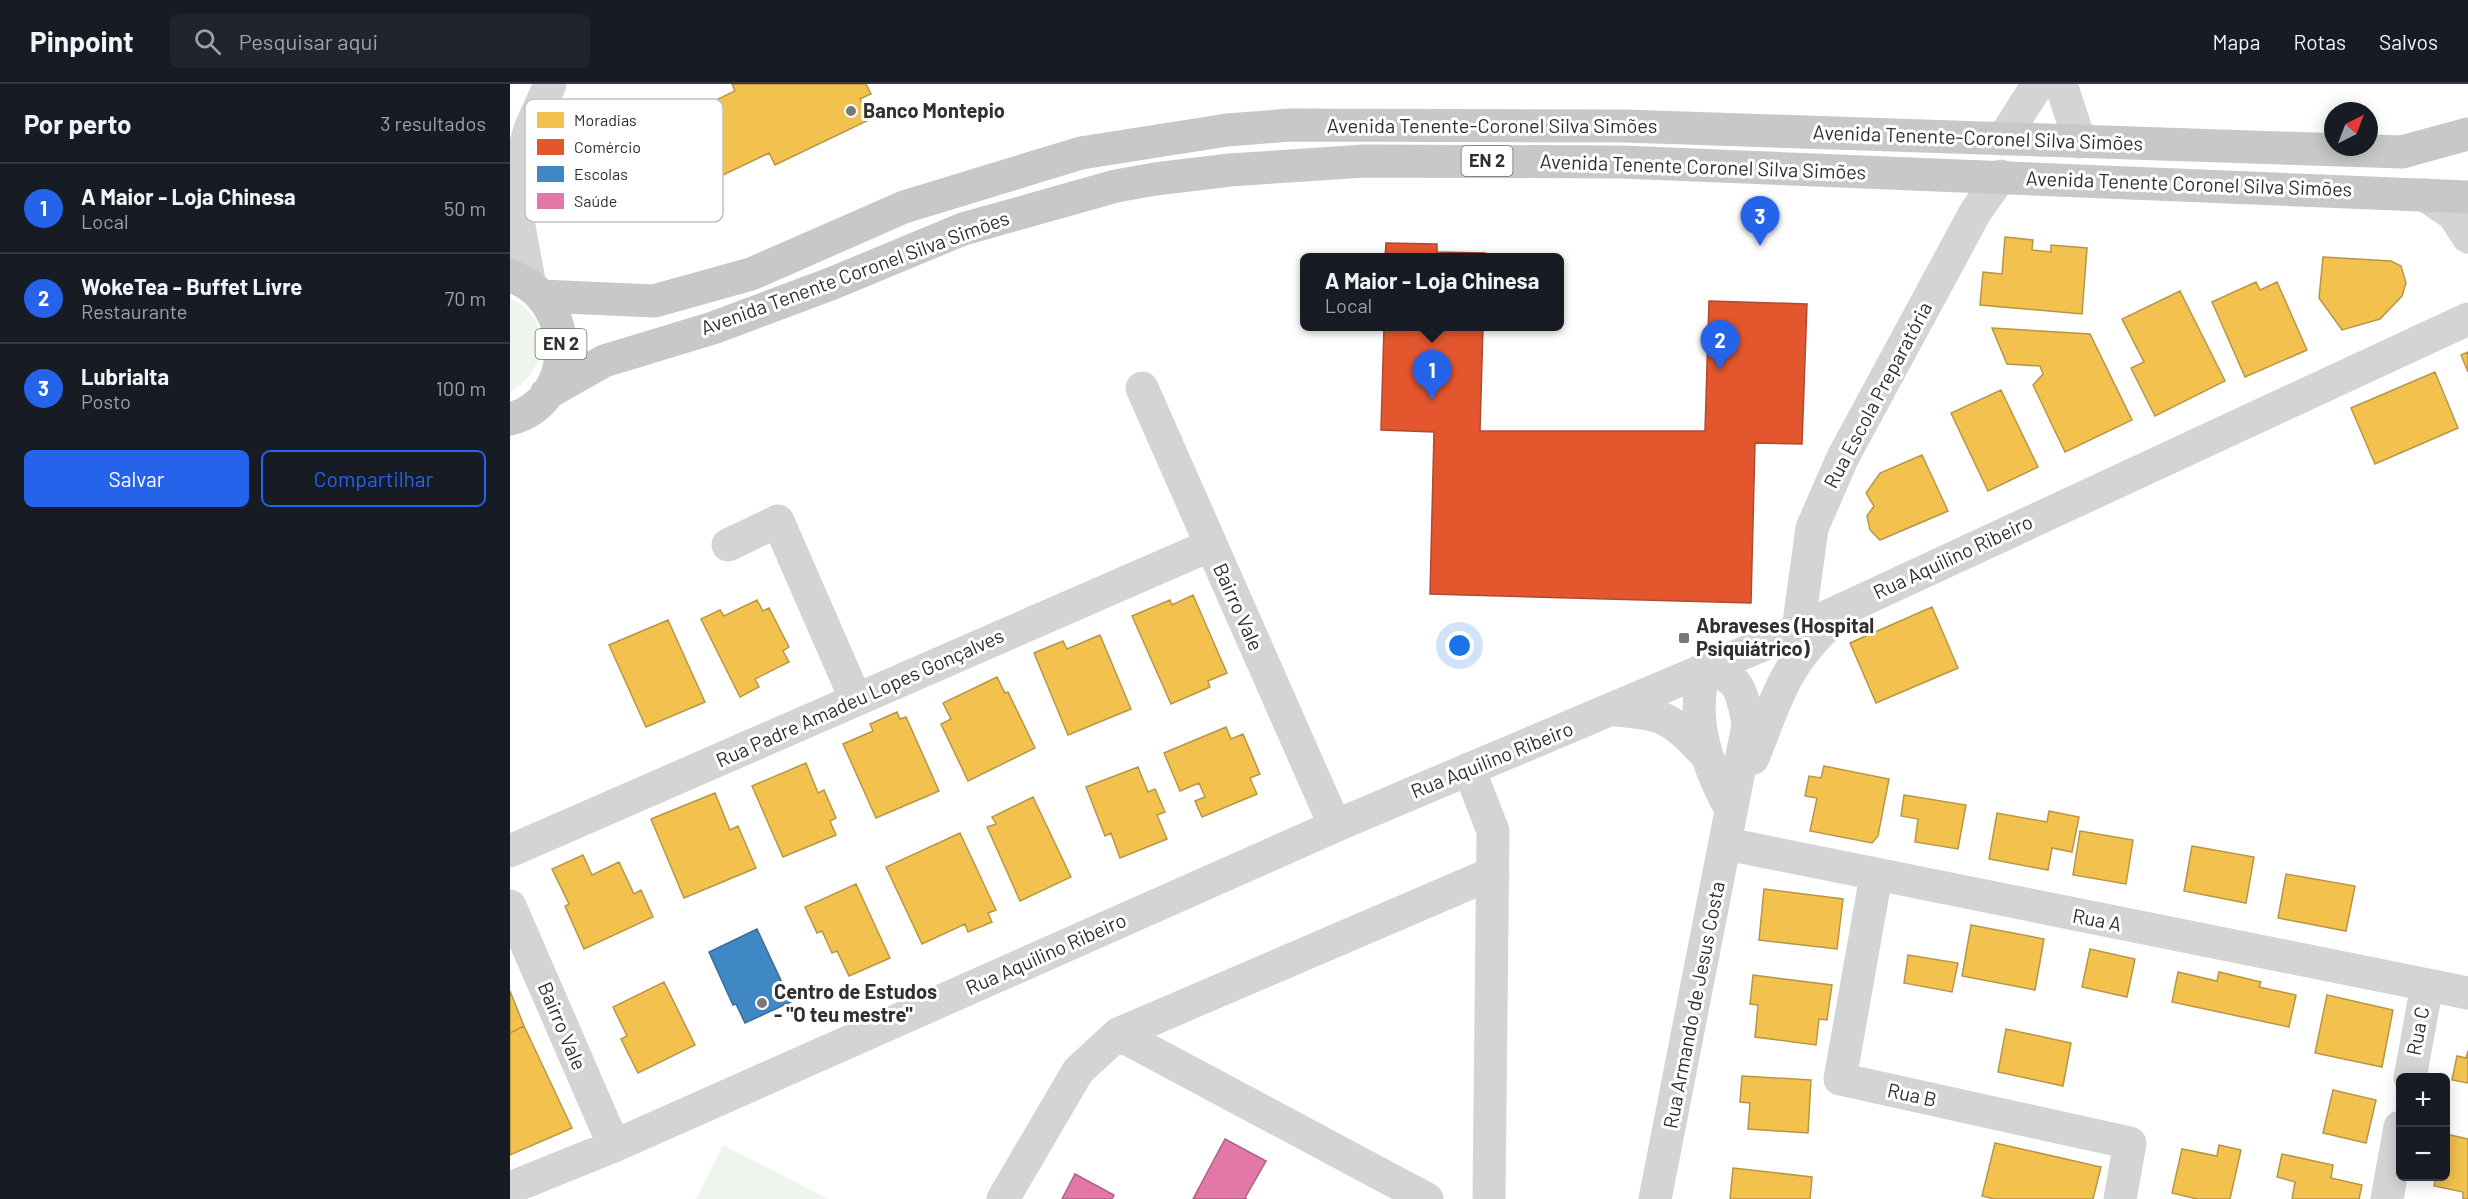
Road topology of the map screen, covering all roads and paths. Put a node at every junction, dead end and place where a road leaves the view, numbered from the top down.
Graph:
1 (550, 84) edge
2 (2038, 84) edge
3 (2061, 84) edge
4 (543, 99) edge
5 (2468, 134) edge
6 (2003, 139) junction
7 (2080, 142) junction
8 (525, 147) edge
9 (2001, 176) junction
10 (512, 195) edge
11 (2425, 195) junction
12 (2468, 197) edge
13 (2468, 237) edge
14 (527, 286) edge
15 (2468, 293) edge
16 (2468, 319) edge
17 (2427, 336) junction
18 (1142, 388) dead end
19 (546, 394) junction
20 (510, 418) edge
21 (728, 545) dead end
22 (1211, 545) junction
23 (1845, 608) junction
24 (1798, 630) junction
25 (1705, 670) junction
26 (856, 700) junction
27 (1615, 710) junction
28 (1707, 756) junction
29 (1469, 769) junction
30 (1731, 810) junction
31 (1335, 826) junction
32 (1726, 844) junction
33 (510, 851) edge
34 (1492, 873) junction
35 (1876, 876) junction
36 (510, 906) edge
37 (2427, 985) junction
38 (2468, 993) edge
39 (1118, 1034) junction
40 (2411, 1073) edge
41 (614, 1146) junction
42 (2396, 1149) edge
43 (510, 1188) edge
44 (1003, 1199) edge
45 (1427, 1199) edge
46 (1489, 1199) edge
47 (1655, 1199) edge
48 (2120, 1199) edge
49 (2387, 1199) edge

1 - 4 street
2 - 6 street
3 - 7 street
5 - 7 main road, Avenida Tenente-Coronel Silva Simões / EN 2
6 - 7 main road, Avenida Tenente-Coronel Silva Simões / EN 2
6 - 14 main road, Avenida Tenente-Coronel Silva Simões / EN 2
8 - 10 street
9 - 11 main road, Avenida Tenente Coronel Silva Simões / EN 2
9 - 19 main road, Avenida Tenente Coronel Silva Simões / EN 2
9 - 24 street, Rua Escola Preparatória
10 - 14 street
11 - 12 main road, Avenida Tenente Coronel Silva Simões / EN 2
11 - 13 street
14 - 19 main road, EN 2
15 - 17 street
16 - 17 street, Rua Aquilino Ribeiro
17 - 23 street, Rua Aquilino Ribeiro
18 - 22 street, Bairro Vale
19 - 20 main road, EN 2
21 - 26 street
22 - 26 street, Rua Padre Amadeu Lopes Gonçalves
22 - 31 street, Bairro Vale
23 - 24 street, Rua Aquilino Ribeiro
23 - 30 street
24 - 25 street, Rua Aquilino Ribeiro
25 - 27 street, Rua Aquilino Ribeiro
25 - 28 street
25 - 30 street
26 - 33 street, Rua Padre Amadeu Lopes Gonçalves
27 - 28 street
27 - 29 street, Rua Aquilino Ribeiro
28 - 30 street
29 - 31 street, Rua Aquilino Ribeiro
29 - 34 street
30 - 32 street, Rua Armando de Jesus Costa
31 - 41 street, Rua Aquilino Ribeiro
32 - 35 street, Rua A
32 - 47 street, Rua Armando de Jesus Costa
34 - 39 street
34 - 46 street
35 - 37 street, Rua A
35 - 48 street, Rua B
36 - 41 street, Bairro Vale
37 - 38 street, Rua A
37 - 40 street, Rua C
39 - 44 street
39 - 45 street
41 - 43 street, Rua Aquilino Ribeiro
42 - 49 street

